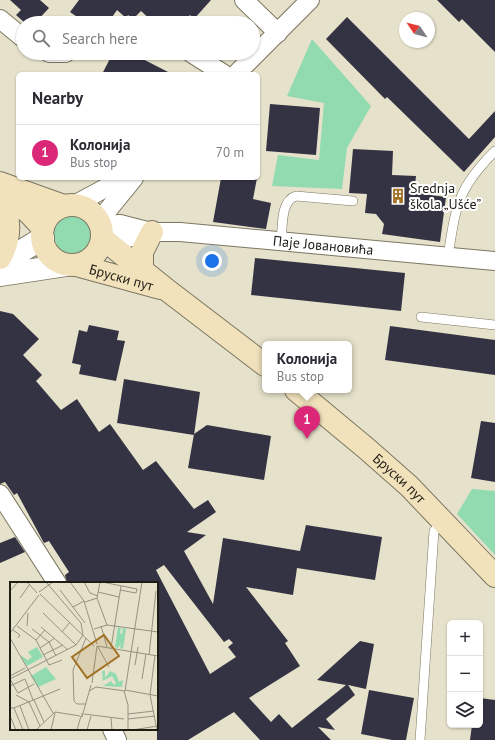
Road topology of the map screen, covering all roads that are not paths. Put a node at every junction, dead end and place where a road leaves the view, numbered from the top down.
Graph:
1 (244, 0) edge
2 (310, 0) edge
3 (0, 19) edge
4 (16, 32) edge
5 (278, 33) junction
6 (260, 51) edge
7 (202, 60) edge
8 (250, 60) edge
9 (221, 72) edge
10 (238, 72) edge
11 (495, 150) edge
12 (120, 180) edge
13 (133, 180) edge
14 (0, 183) edge
15 (0, 194) edge
16 (353, 201) dead end
17 (69, 206) junction
18 (101, 229) junction
19 (152, 232) junction
20 (43, 233) junction
21 (281, 241) junction
22 (448, 256) junction
23 (0, 258) edge
24 (495, 261) edge
25 (0, 264) edge
26 (71, 265) junction
27 (142, 268) junction
28 (0, 276) edge
29 (167, 290) junction
30 (421, 317) dead end
31 (495, 325) edge
32 (262, 363) edge
33 (300, 393) edge
34 (0, 494) edge
35 (443, 520) junction
36 (495, 576) edge
37 (56, 582) edge
38 (112, 730) edge
39 (117, 740) edge
40 (420, 740) edge

1 - 5 street
2 - 5 street
3 - 4 street
5 - 6 street
7 - 9 street
8 - 10 street
11 - 22 lane
12 - 17 street
13 - 18 street
14 - 17 main road
15 - 20 main road
15 - 23 main road
16 - 21 lane
17 - 18 main road
17 - 20 main road
18 - 19 street, Паје Јовановића
18 - 26 main road
18 - 27 main road, Бруски пут
19 - 21 street, Паје Јовановића
19 - 27 main road
20 - 25 street
20 - 26 main road
21 - 22 street, Паје Јовановића
22 - 24 street, Паје Јовановића
26 - 28 street
26 - 29 main road, Бруски пут
27 - 29 main road, Бруски пут
29 - 32 main road, Бруски пут
30 - 31 lane
33 - 35 main road, Бруски пут
34 - 37 street
35 - 36 main road, Бруски пут
35 - 40 lane
38 - 39 street

